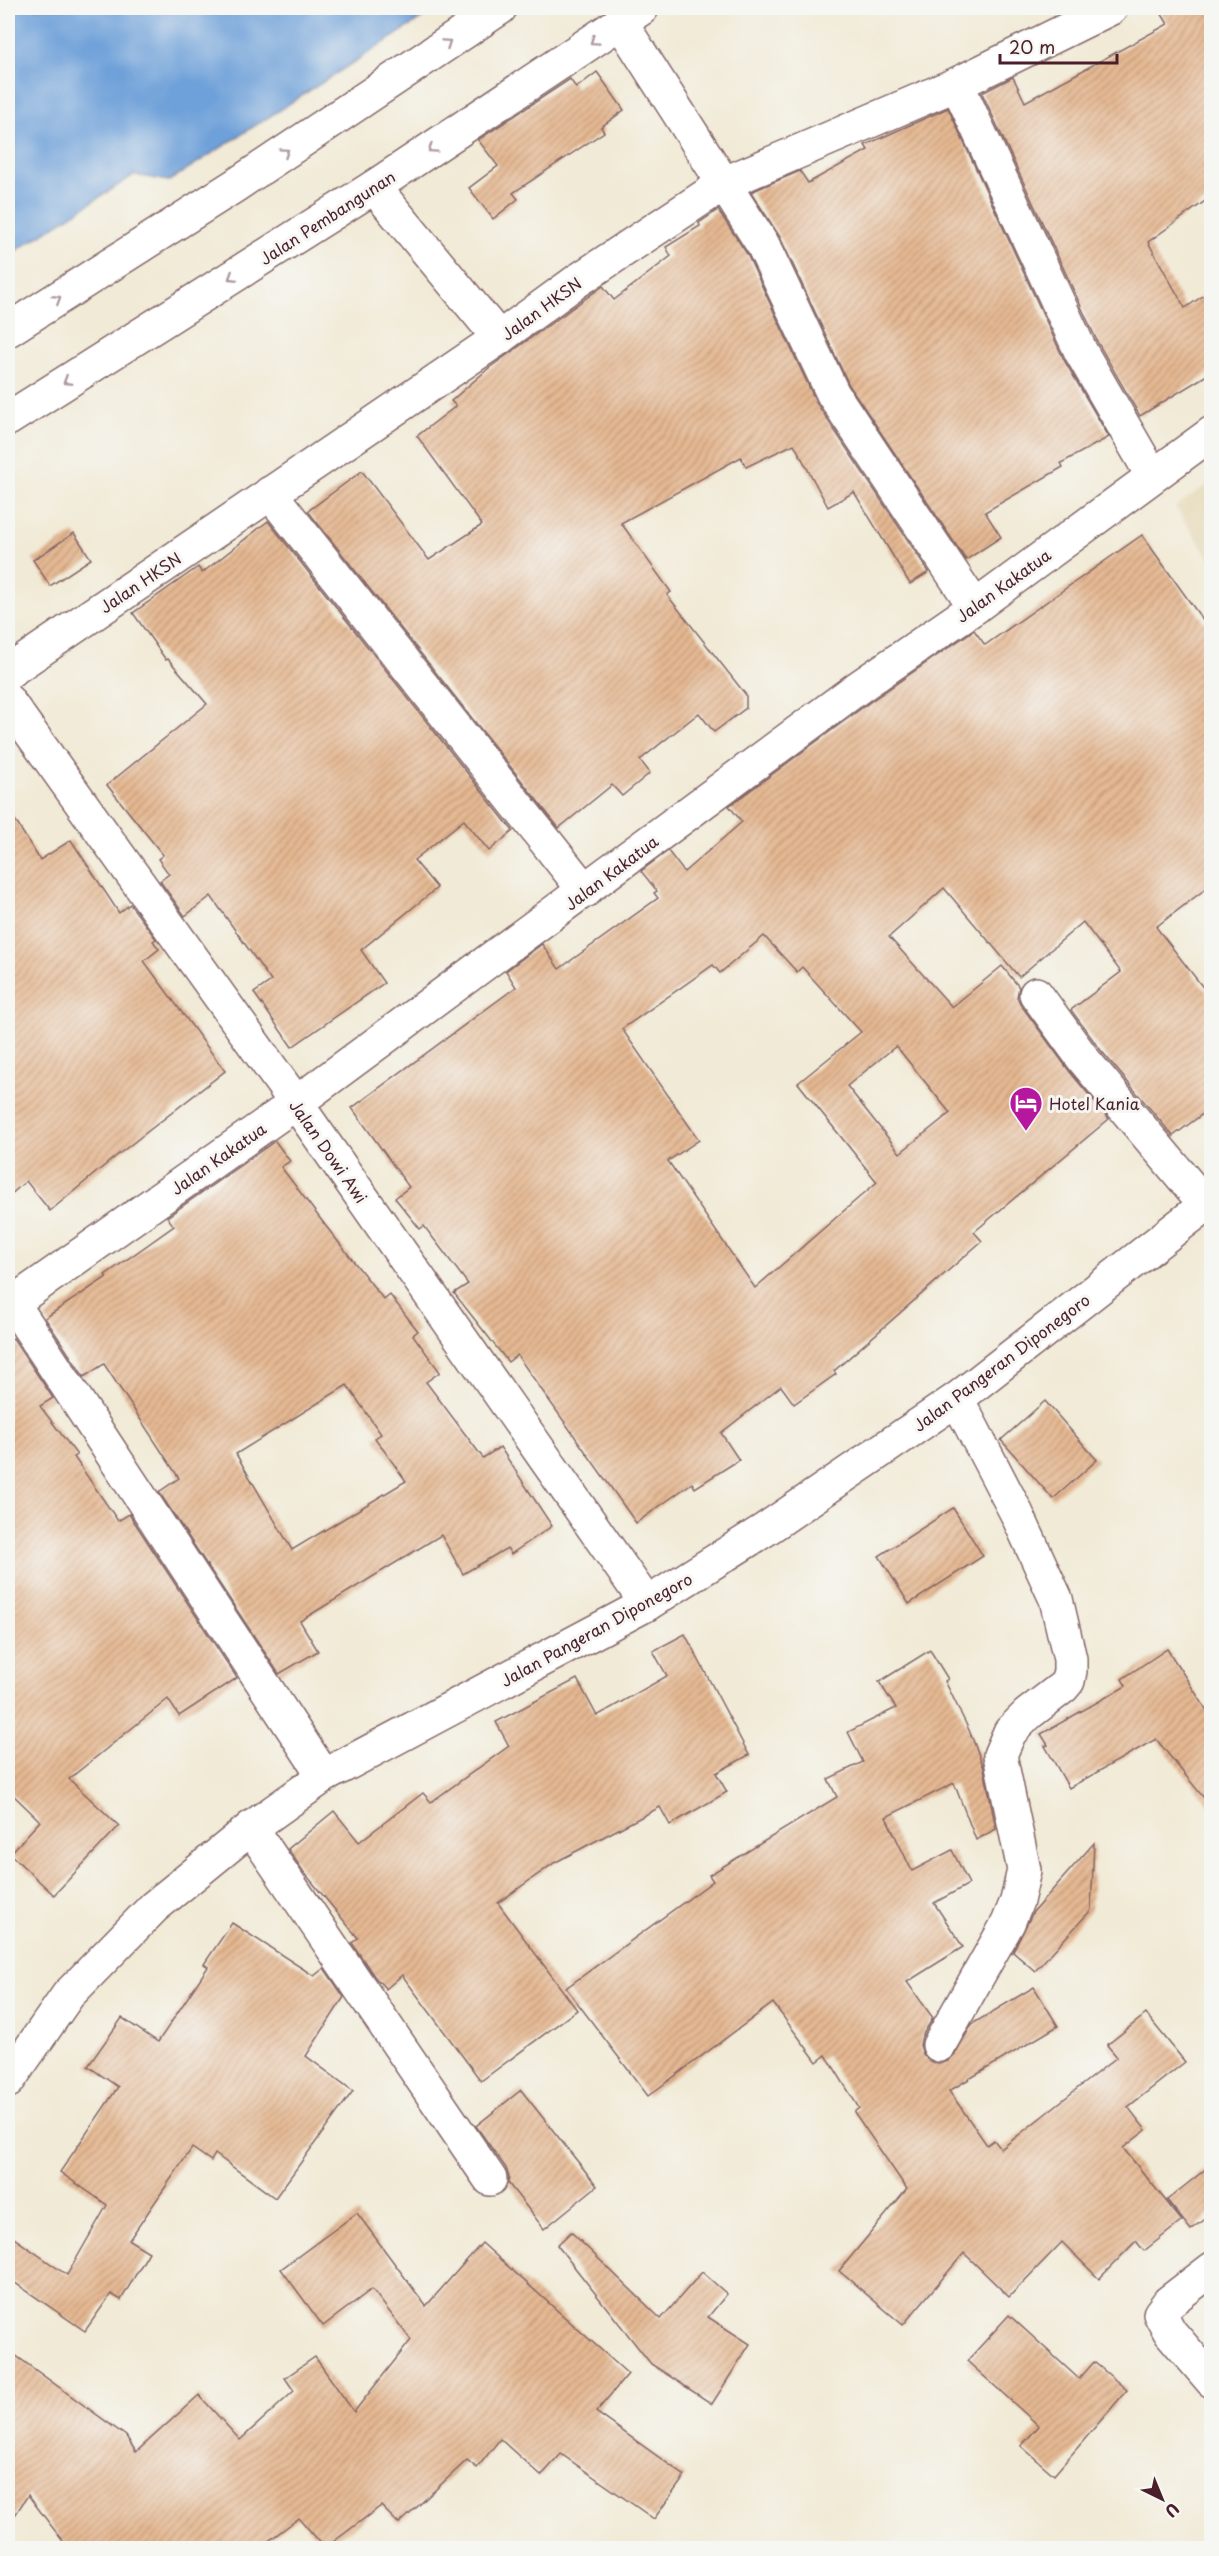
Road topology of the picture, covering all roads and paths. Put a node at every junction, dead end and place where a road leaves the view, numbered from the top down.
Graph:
1 (500, 8) edge
2 (1111, 8) edge
3 (631, 15) edge
4 (957, 84) junction
5 (725, 183) junction
6 (374, 187) junction
7 (8, 330) edge
8 (499, 338) junction
9 (8, 419) edge
10 (1212, 433) edge
11 (1152, 475) junction
12 (270, 493) junction
13 (975, 606) junction
14 (8, 672) edge
15 (8, 701) edge
16 (585, 891) junction
17 (1036, 994) dead end
18 (296, 1103) junction
19 (1208, 1202) edge
20 (9, 1302) edge
21 (957, 1399) junction
22 (647, 1604) junction
23 (324, 1776) junction
24 (251, 1828) junction
25 (939, 2045) dead end
26 (8, 2081) edge
27 (490, 2180) dead end
28 (1212, 2269) edge
29 (1212, 2381) edge

7 -> 1 main road
2 - 4 main road, Jalan HKSN
3 - 5 main road
3 -> 6 main road, Jalan Pembangunan
4 - 5 main road, Jalan HKSN
4 - 11 main road
5 - 8 main road, Jalan HKSN
5 - 13 main road
6 - 8 main road
6 -> 9 main road, Jalan Pembangunan
8 - 12 main road, Jalan HKSN
10 - 11 main road, Jalan Kakatua
11 - 13 main road, Jalan Kakatua
12 - 14 main road, Jalan HKSN
12 - 16 main road
13 - 16 main road, Jalan Kakatua
15 - 18 main road, Jalan Dowi Awi
16 - 18 main road, Jalan Kakatua
17 - 19 main road
18 - 20 main road, Jalan Kakatua
18 - 22 main road, Jalan Dowi Awi
19 - 21 main road, Jalan Pangeran Diponegoro
20 - 23 main road
21 - 22 main road, Jalan Pangeran Diponegoro
21 - 25 main road
22 - 23 main road, Jalan Pangeran Diponegoro
23 - 24 main road, Jalan Pangeran Diponegoro
24 - 26 main road, Jalan Pangeran Diponegoro
24 - 27 main road
28 - 29 main road

